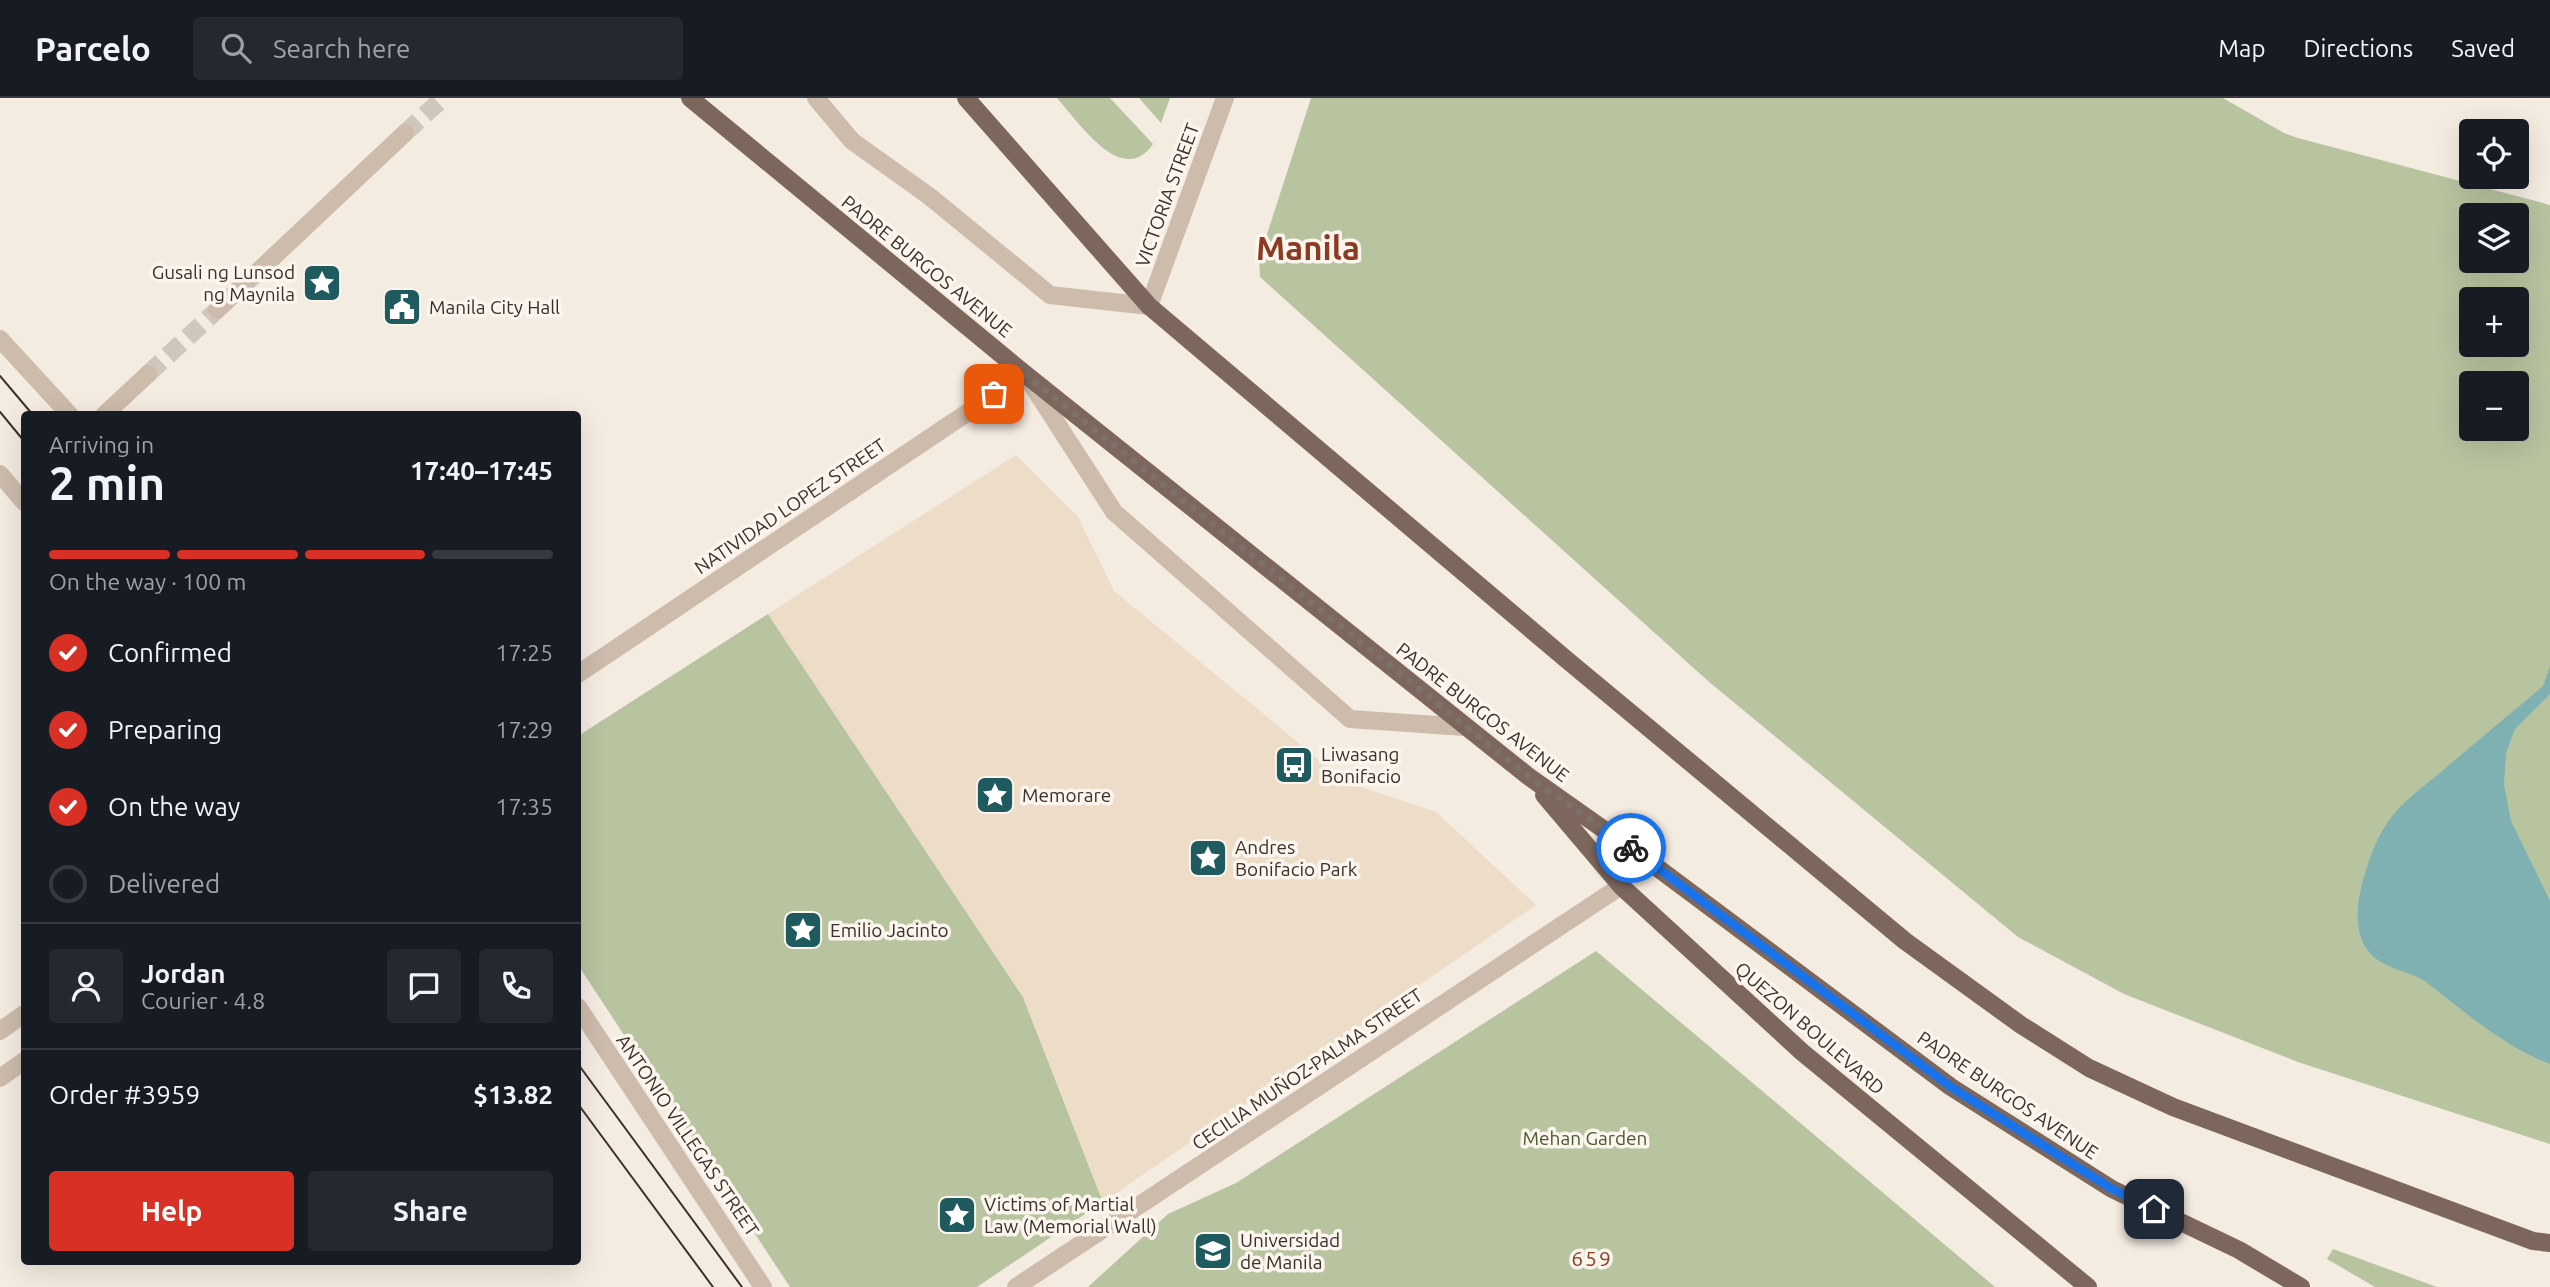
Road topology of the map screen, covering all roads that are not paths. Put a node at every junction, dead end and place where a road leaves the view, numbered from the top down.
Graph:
1 (690, 98) edge
2 (816, 98) edge
3 (954, 98) edge
4 (966, 98) edge
5 (1225, 98) edge
6 (980, 115) junction
7 (405, 133) tunnel mouth
8 (1149, 306) junction
9 (217, 310) tunnel mouth
10 (0, 339) edge
11 (148, 374) tunnel mouth
12 (1025, 374) junction
13 (65, 411) edge
14 (108, 411) edge
15 (0, 474) edge
16 (21, 492) edge
17 (581, 672) edge
18 (1465, 727) junction
19 (1528, 776) junction
20 (1621, 886) junction
21 (581, 1012) edge
22 (21, 1016) edge
23 (0, 1031) edge
24 (21, 1064) edge
25 (0, 1078) edge
26 (2542, 1242) edge
27 (2550, 1251) edge
28 (763, 1287) edge
29 (1016, 1287) edge
30 (2088, 1287) edge
31 (2301, 1287) edge

1 - 12 main road, PADRE BURGOS AVENUE
2 - 8 street
3 - 6 main road
4 - 6 main road
5 - 8 street, VICTORIA STREET
6 - 8 main road
7 - 9 street
8 - 26 main road
10 - 13 street
11 - 14 street
12 - 17 street, NATIVIDAD LOPEZ STREET
12 - 18 main road, PADRE BURGOS AVENUE
12 - 18 street
15 - 16 street
18 - 19 main road, PADRE BURGOS AVENUE
19 - 20 main road, QUEZON BOULEVARD
19 - 31 main road, PADRE BURGOS AVENUE
20 - 29 street, CECILIA MUÑOZ-PALMA STREET
20 - 30 main road, QUEZON BOULEVARD
21 - 28 street, ANTONIO VILLEGAS STREET
22 - 23 street
24 - 25 street
26 - 27 main road

